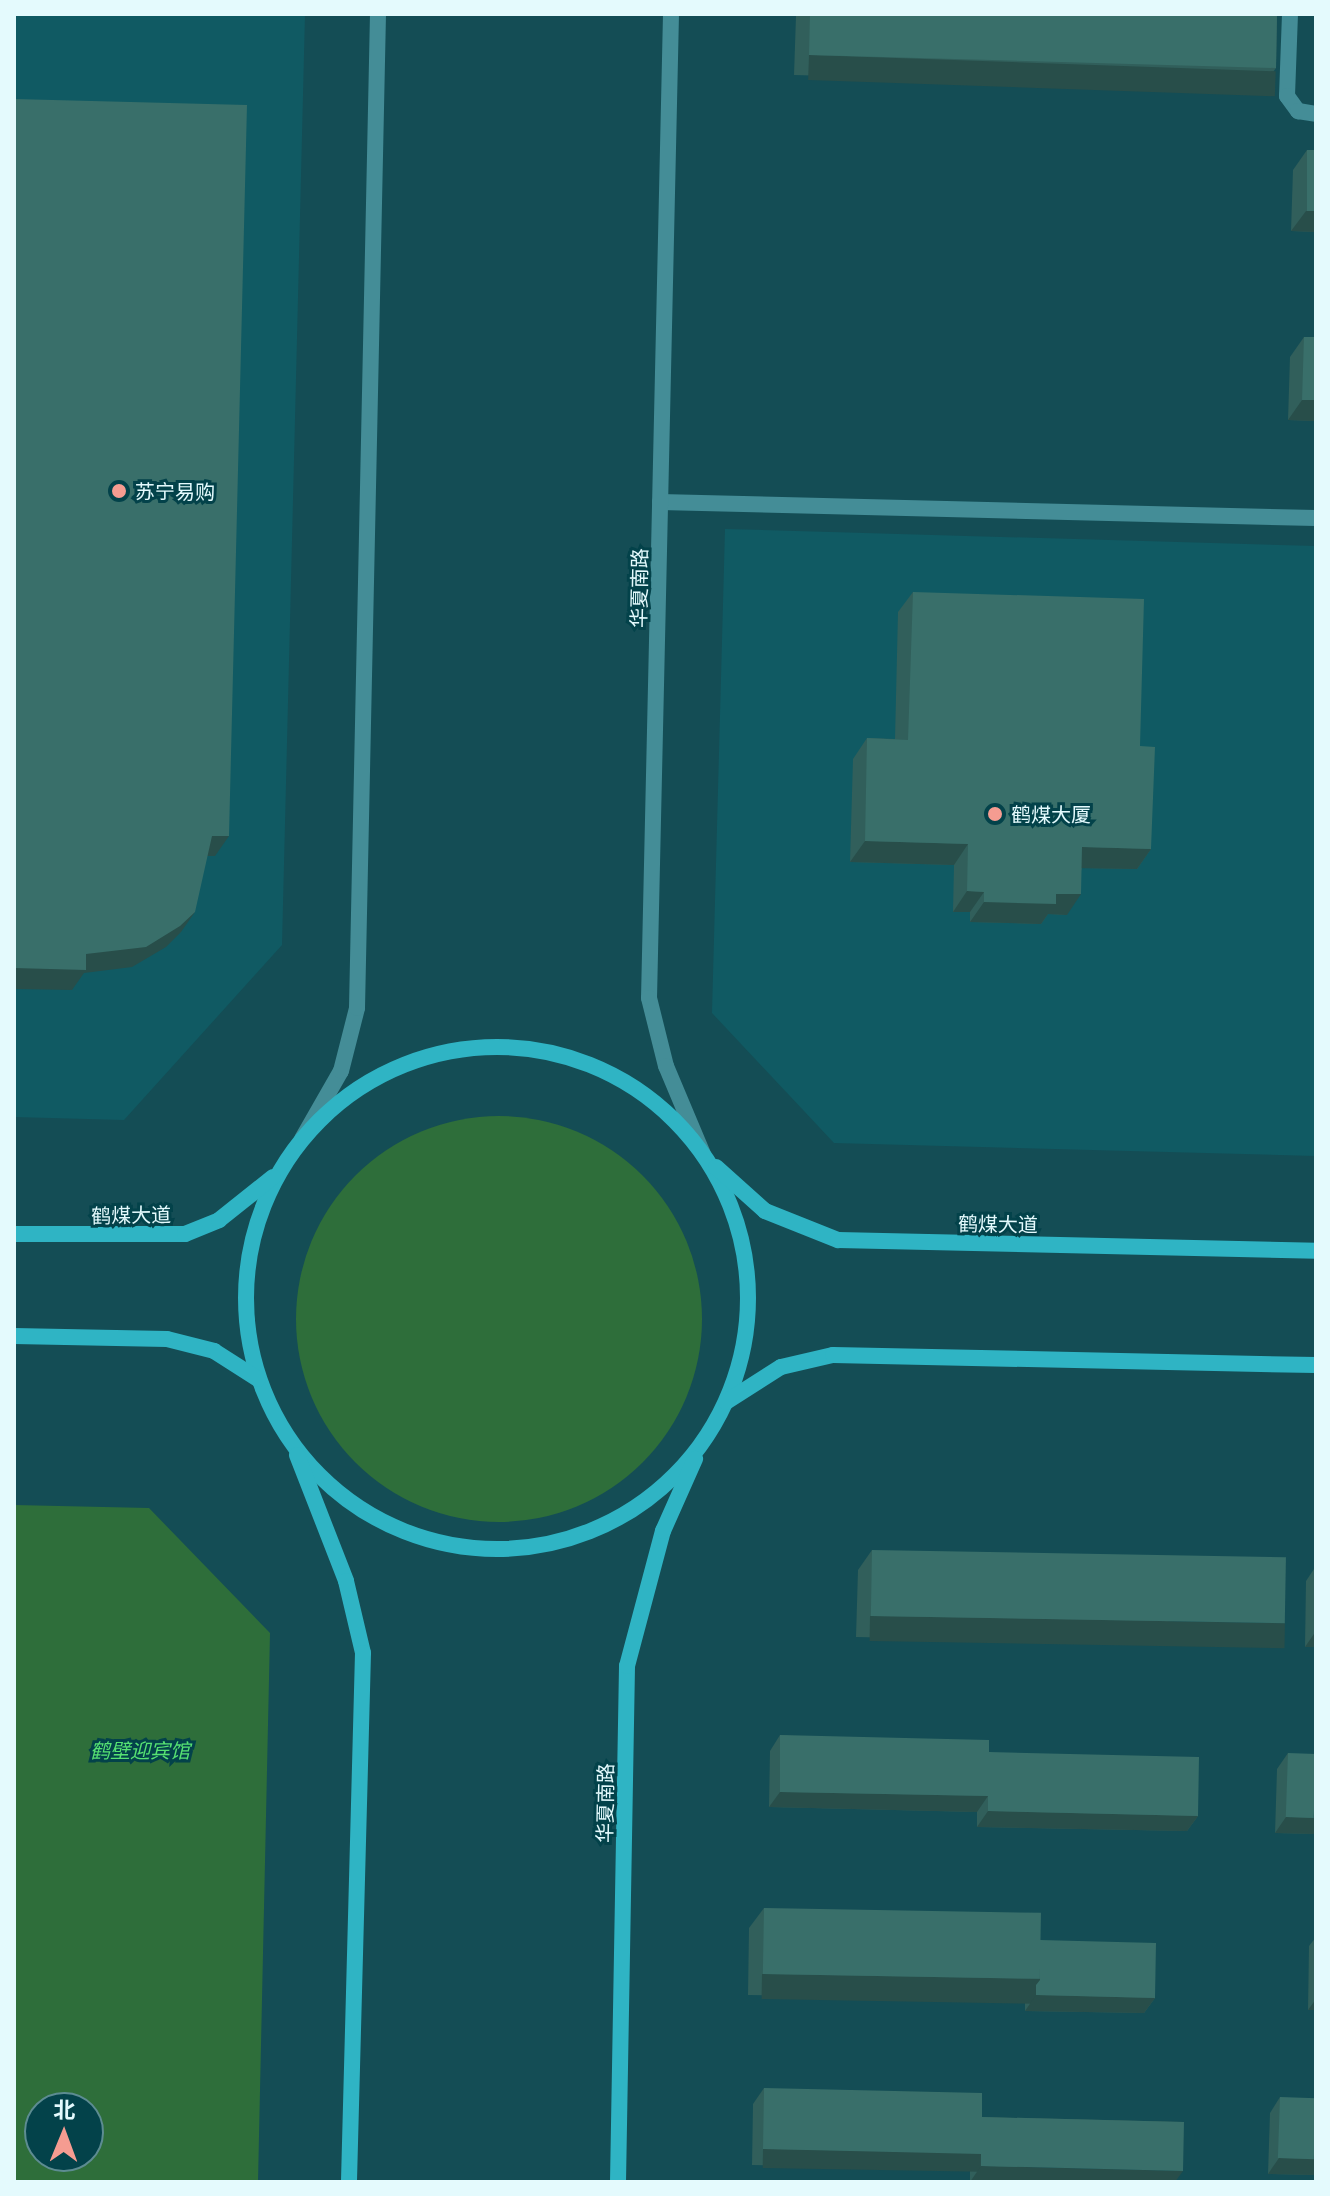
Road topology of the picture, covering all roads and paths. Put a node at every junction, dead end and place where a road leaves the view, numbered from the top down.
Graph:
1 (378, 14) edge
2 (671, 14) edge
3 (1290, 14) edge
4 (1316, 114) edge
5 (660, 502) junction
6 (1316, 518) edge
7 (302, 1139) junction
8 (704, 1156) junction
9 (278, 1174) junction
10 (14, 1234) edge
11 (1316, 1251) edge
12 (14, 1336) edge
13 (1316, 1365) edge
14 (258, 1379) junction
15 (726, 1402) junction
16 (704, 1439) junction
17 (292, 1443) junction
18 (349, 2182) edge
19 (618, 2182) edge

1 - 7 street
2 - 5 street, 华夏南路
3 - 4 street
5 - 6 street
5 - 8 street, 华夏南路
7 - 8 main road, 鹤煤大道
7 - 9 main road, 鹤煤大道
8 - 11 main road, 鹤煤大道
8 - 15 main road, 鹤煤大道
9 - 10 main road, 鹤煤大道
9 - 14 main road, 鹤煤大道
12 - 14 main road, 鹤煤大道
13 - 15 main road, 鹤煤大道
14 - 17 main road, 鹤煤大道
15 - 16 main road, 鹤煤大道
16 - 17 main road, 鹤煤大道
16 - 19 main road, 华夏南路
17 - 18 main road

